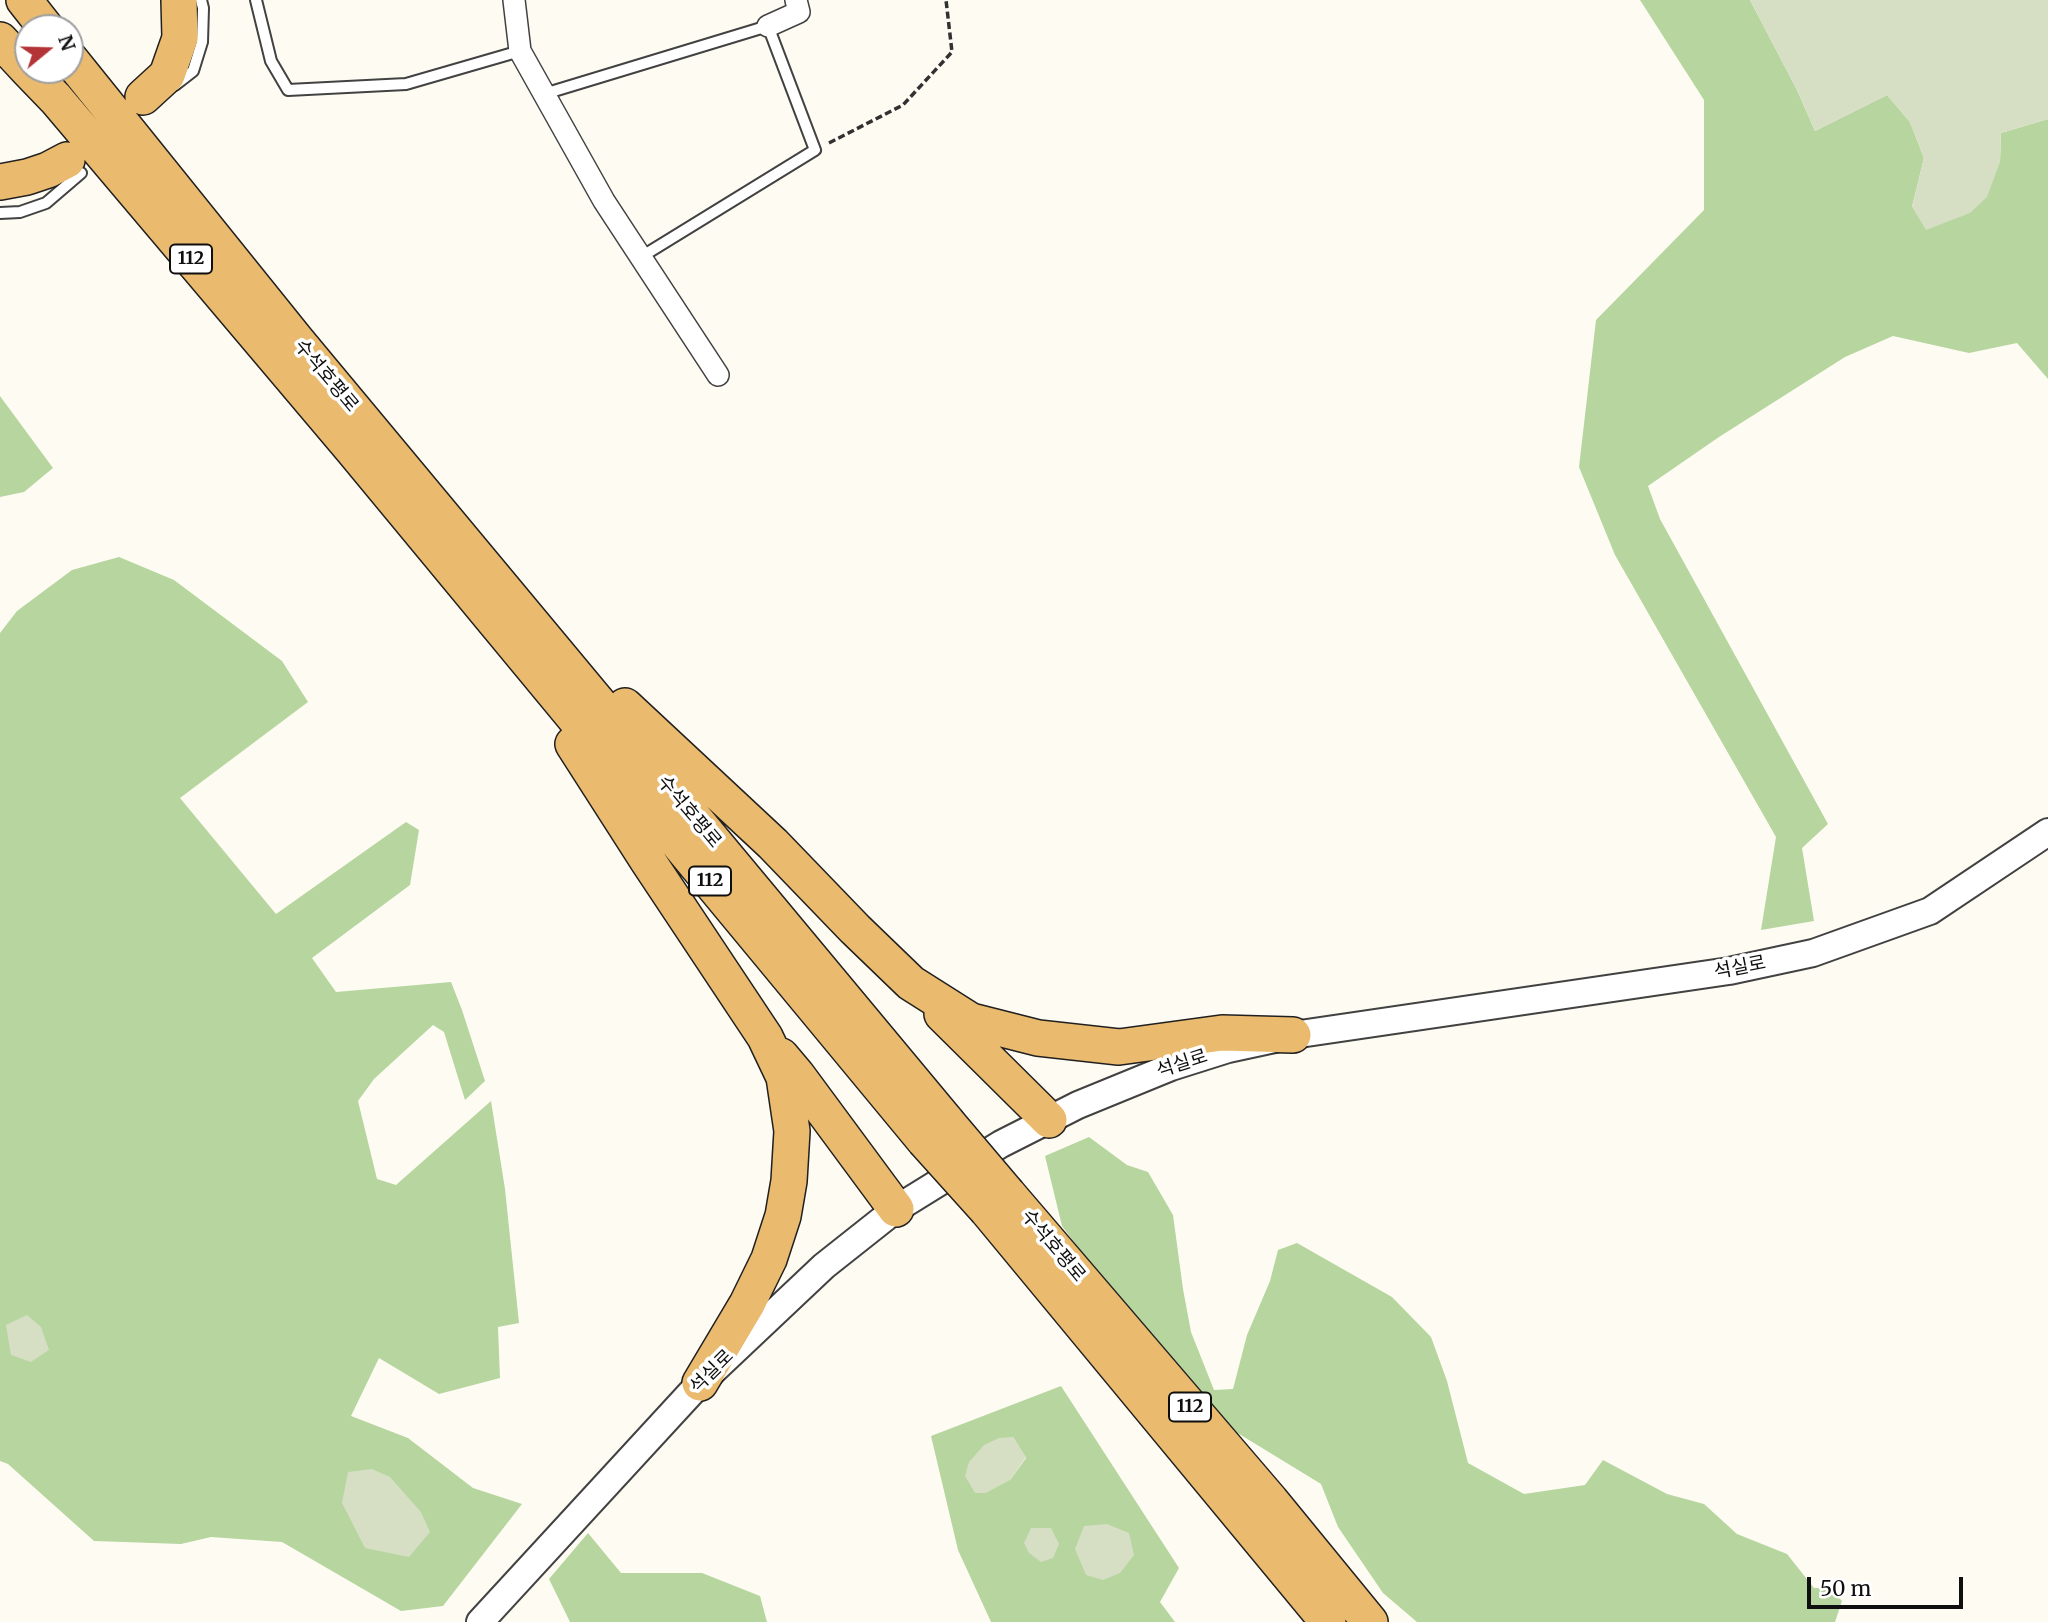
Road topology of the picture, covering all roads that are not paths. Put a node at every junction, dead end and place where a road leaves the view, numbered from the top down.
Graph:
1 (24, 0) edge
2 (179, 0) edge
3 (201, 0) edge
4 (256, 0) edge
5 (514, 0) edge
6 (796, 0) edge
7 (35, 14) edge
8 (768, 26) junction
9 (0, 40) edge
10 (520, 51) junction
11 (14, 55) edge
12 (84, 76) edge
13 (42, 84) edge
14 (159, 90) joint
15 (544, 94) junction
16 (74, 167) joint
17 (0, 182) edge
18 (0, 213) edge
19 (641, 257) junction
20 (718, 375) dead end
21 (508, 616) junction
22 (2048, 832) edge
23 (911, 984) junction
24 (1293, 1035) junction
25 (765, 1037) junction
26 (1049, 1120) junction
27 (998, 1202) junction
28 (896, 1209) junction
29 (700, 1383) junction
30 (480, 1622) edge
31 (1328, 1622) edge
32 (1370, 1622) edge

1 - 7 highway
2 - 14 highway
3 - 14 lane
4 - 10 lane
5 - 10 street
6 - 8 street
8 - 15 lane
8 - 19 lane
9 - 11 highway, 수석호평로 / 112
10 - 15 street
12 - 21 highway, 수석호평로 / 112
13 - 21 highway, 수석호평로 / 112
15 - 19 street
16 - 17 highway
16 - 18 lane
19 - 20 street
21 - 23 highway
21 - 25 highway
21 - 27 highway, 수석호평로 / 112, bridge
22 - 24 street, 석실로
23 - 24 highway
23 - 26 highway
24 - 26 street, 석실로
25 - 28 highway
25 - 29 highway
26 - 28 street, 석실로
27 - 31 highway, 수석호평로 / 112
27 - 32 highway, 수석호평로 / 112
28 - 29 street, 석실로
29 - 30 street, 석실로

